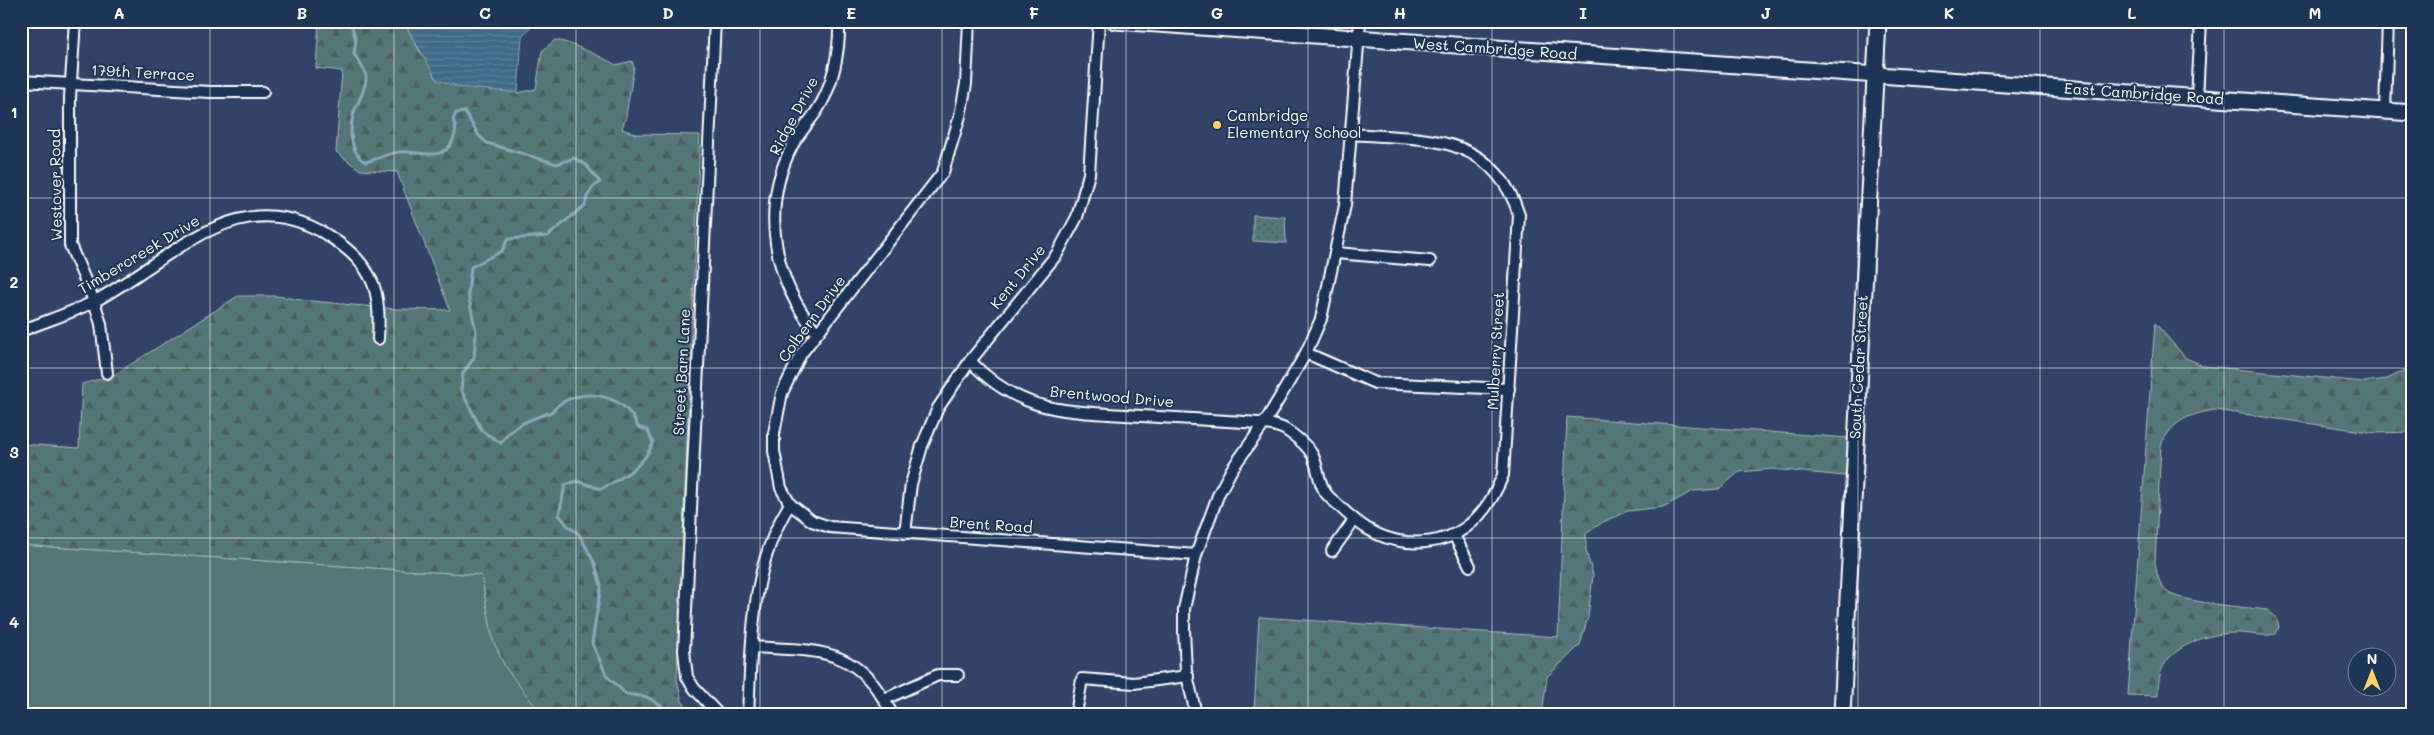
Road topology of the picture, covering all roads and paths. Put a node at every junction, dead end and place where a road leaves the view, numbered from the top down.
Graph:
1 (75, 21) edge
2 (716, 21) edge
3 (839, 21) edge
4 (969, 21) edge
5 (1099, 21) edge
6 (1115, 21) edge
7 (1360, 21) edge
8 (1878, 21) edge
9 (2201, 21) edge
10 (2388, 21) edge
11 (1360, 39) junction
12 (1875, 76) junction
13 (21, 81) edge
14 (71, 85) junction
15 (263, 92) dead end
16 (2197, 98) junction
17 (2384, 111) junction
18 (2413, 113) edge
19 (1350, 134) junction
20 (1336, 253) junction
21 (1430, 261) dead end
22 (94, 301) junction
23 (21, 331) edge
24 (817, 333) junction
25 (378, 338) dead end
26 (1306, 353) junction
27 (970, 361) junction
28 (107, 373) dead end
29 (1509, 389) junction
30 (1264, 424) junction
31 (1503, 475) joint
32 (790, 504) junction
33 (1354, 520) junction
34 (905, 533) junction
35 (1454, 535) junction
36 (1332, 551) dead end
37 (1196, 556) junction
38 (1470, 566) dead end
39 (752, 648) junction
40 (958, 675) dead end
41 (1188, 676) junction
42 (885, 700) junction
43 (718, 714) edge
44 (748, 714) edge
45 (892, 714) edge
46 (1076, 714) edge
47 (1196, 714) edge
48 (1842, 714) edge

1 - 14 street, Westover Road
2 - 43 street, Street Barn Lane
3 - 24 street, Ridge Drive
4 - 24 street, Colbern Drive
5 - 27 street, Kent Drive
6 - 11 street, West Cambridge Road
7 - 11 street
8 - 12 street, South Cedar Street
9 - 16 street
10 - 17 street
11 - 12 street, West Cambridge Road
11 - 19 street
12 - 16 street, East Cambridge Road
12 - 48 street, South Cedar Street
13 - 14 street, 179th Terrace
14 - 15 street, 179th Terrace
14 - 22 street, Westover Road
16 - 17 street, East Cambridge Road
17 - 18 street, East Cambridge Road
19 - 20 street
19 - 29 street, Mulberry Street
20 - 21 street
20 - 26 street
22 - 23 street, Timbercreek Drive
22 - 25 street, Timbercreek Drive
22 - 28 street, Westover Road
24 - 32 street, Colbern Drive
26 - 29 street
26 - 30 street
27 - 30 street, Brentwood Drive
27 - 34 street, Kent Drive
29 - 31 street, Mulberry Street
30 - 33 street, Brentwood Drive
30 - 37 street
31 - 35 street, Brentwood Drive
32 - 34 street, Brent Road
32 - 39 street
33 - 35 street, Brentwood Drive
33 - 36 street
34 - 37 street, Brent Road
35 - 38 street
37 - 41 street
39 - 42 street
39 - 44 street
40 - 42 street
41 - 46 street
41 - 47 street
42 - 45 street

